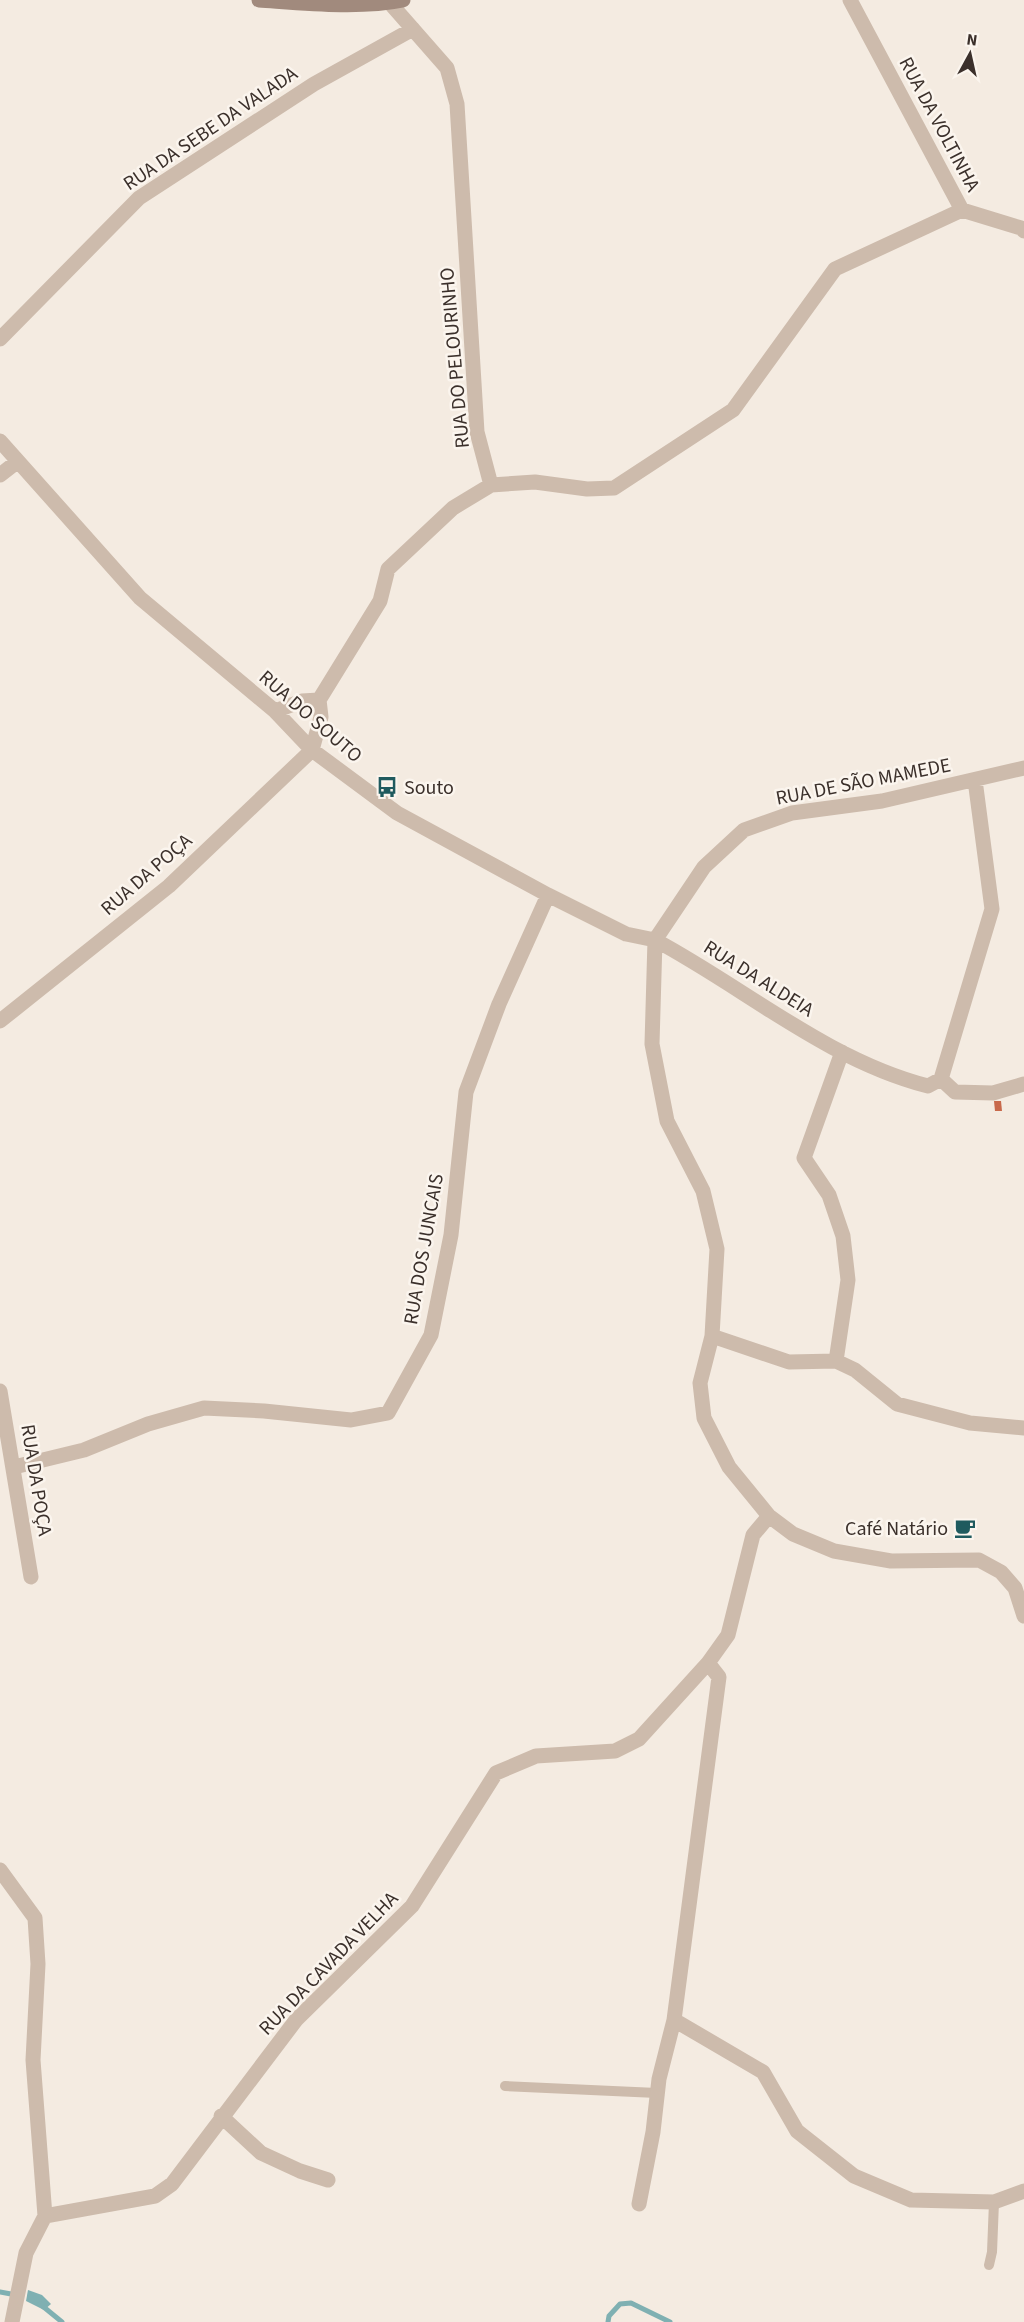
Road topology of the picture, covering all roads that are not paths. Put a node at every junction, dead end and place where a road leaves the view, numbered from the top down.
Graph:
1 (259, 0) edge
2 (850, 0) edge
3 (396, 2) edge
4 (413, 29) junction
5 (962, 210) junction
6 (1024, 231) edge
7 (0, 339) edge
8 (0, 441) edge
9 (18, 461) junction
10 (0, 475) edge
11 (491, 485) junction
12 (320, 700) junction
13 (275, 711) junction
14 (312, 750) junction
15 (1024, 768) edge
16 (975, 780) junction
17 (548, 895) junction
18 (655, 940) junction
19 (0, 1021) edge
20 (842, 1052) junction
21 (941, 1079) junction
22 (1024, 1084) edge
23 (712, 1336) junction
24 (836, 1361) junction
25 (0, 1391) edge
26 (1024, 1428) edge
27 (14, 1467) junction
28 (769, 1516) junction
29 (31, 1577) dead end
30 (1024, 1616) edge
31 (708, 1663) junction
32 (0, 1870) edge
33 (674, 2020) junction
34 (505, 2086) dead end
35 (657, 2093) junction
36 (221, 2116) junction
37 (328, 2180) dead end
38 (1024, 2191) edge
39 (994, 2202) junction
40 (639, 2204) dead end
41 (45, 2216) junction
42 (989, 2265) dead end
43 (12, 2322) edge

1 - 3 main road
2 - 5 street, RUA DA VOLTINHA
3 - 4 street, RUA DO PELOURINHO
4 - 7 street, RUA DA SEBE DA VALADA
4 - 11 street, RUA DO PELOURINHO
5 - 6 street, RUA DA VOLTINHA
5 - 11 street
8 - 9 street, RUA DO SOUTO
9 - 10 street
9 - 13 street, RUA DO SOUTO
11 - 12 street
12 - 13 street
12 - 14 street
13 - 14 street, RUA DO SOUTO
14 - 17 street, RUA DO SOUTO
14 - 19 street, RUA DA POÇA
15 - 16 street, RUA DE SÃO MAMEDE
16 - 18 street, RUA DE SÃO MAMEDE
16 - 21 street
17 - 18 street, RUA DO SOUTO
17 - 27 street, RUA DOS JUNCAIS
18 - 20 street, RUA DA ALDEIA
18 - 23 street
20 - 21 street, RUA DA ALDEIA
20 - 24 street
21 - 22 street
23 - 24 street
23 - 28 street
24 - 26 street
25 - 27 street, RUA DA POÇA
27 - 29 street, RUA DA POÇA
28 - 30 street
28 - 31 street, RUA DA CAVADA VELHA
31 - 33 street
31 - 36 street, RUA DA CAVADA VELHA
32 - 41 street
33 - 35 street
33 - 39 street
34 - 35 lane
35 - 40 street
36 - 37 street
36 - 41 street, RUA DA CAVADA VELHA
38 - 39 street
39 - 42 lane
41 - 43 street

